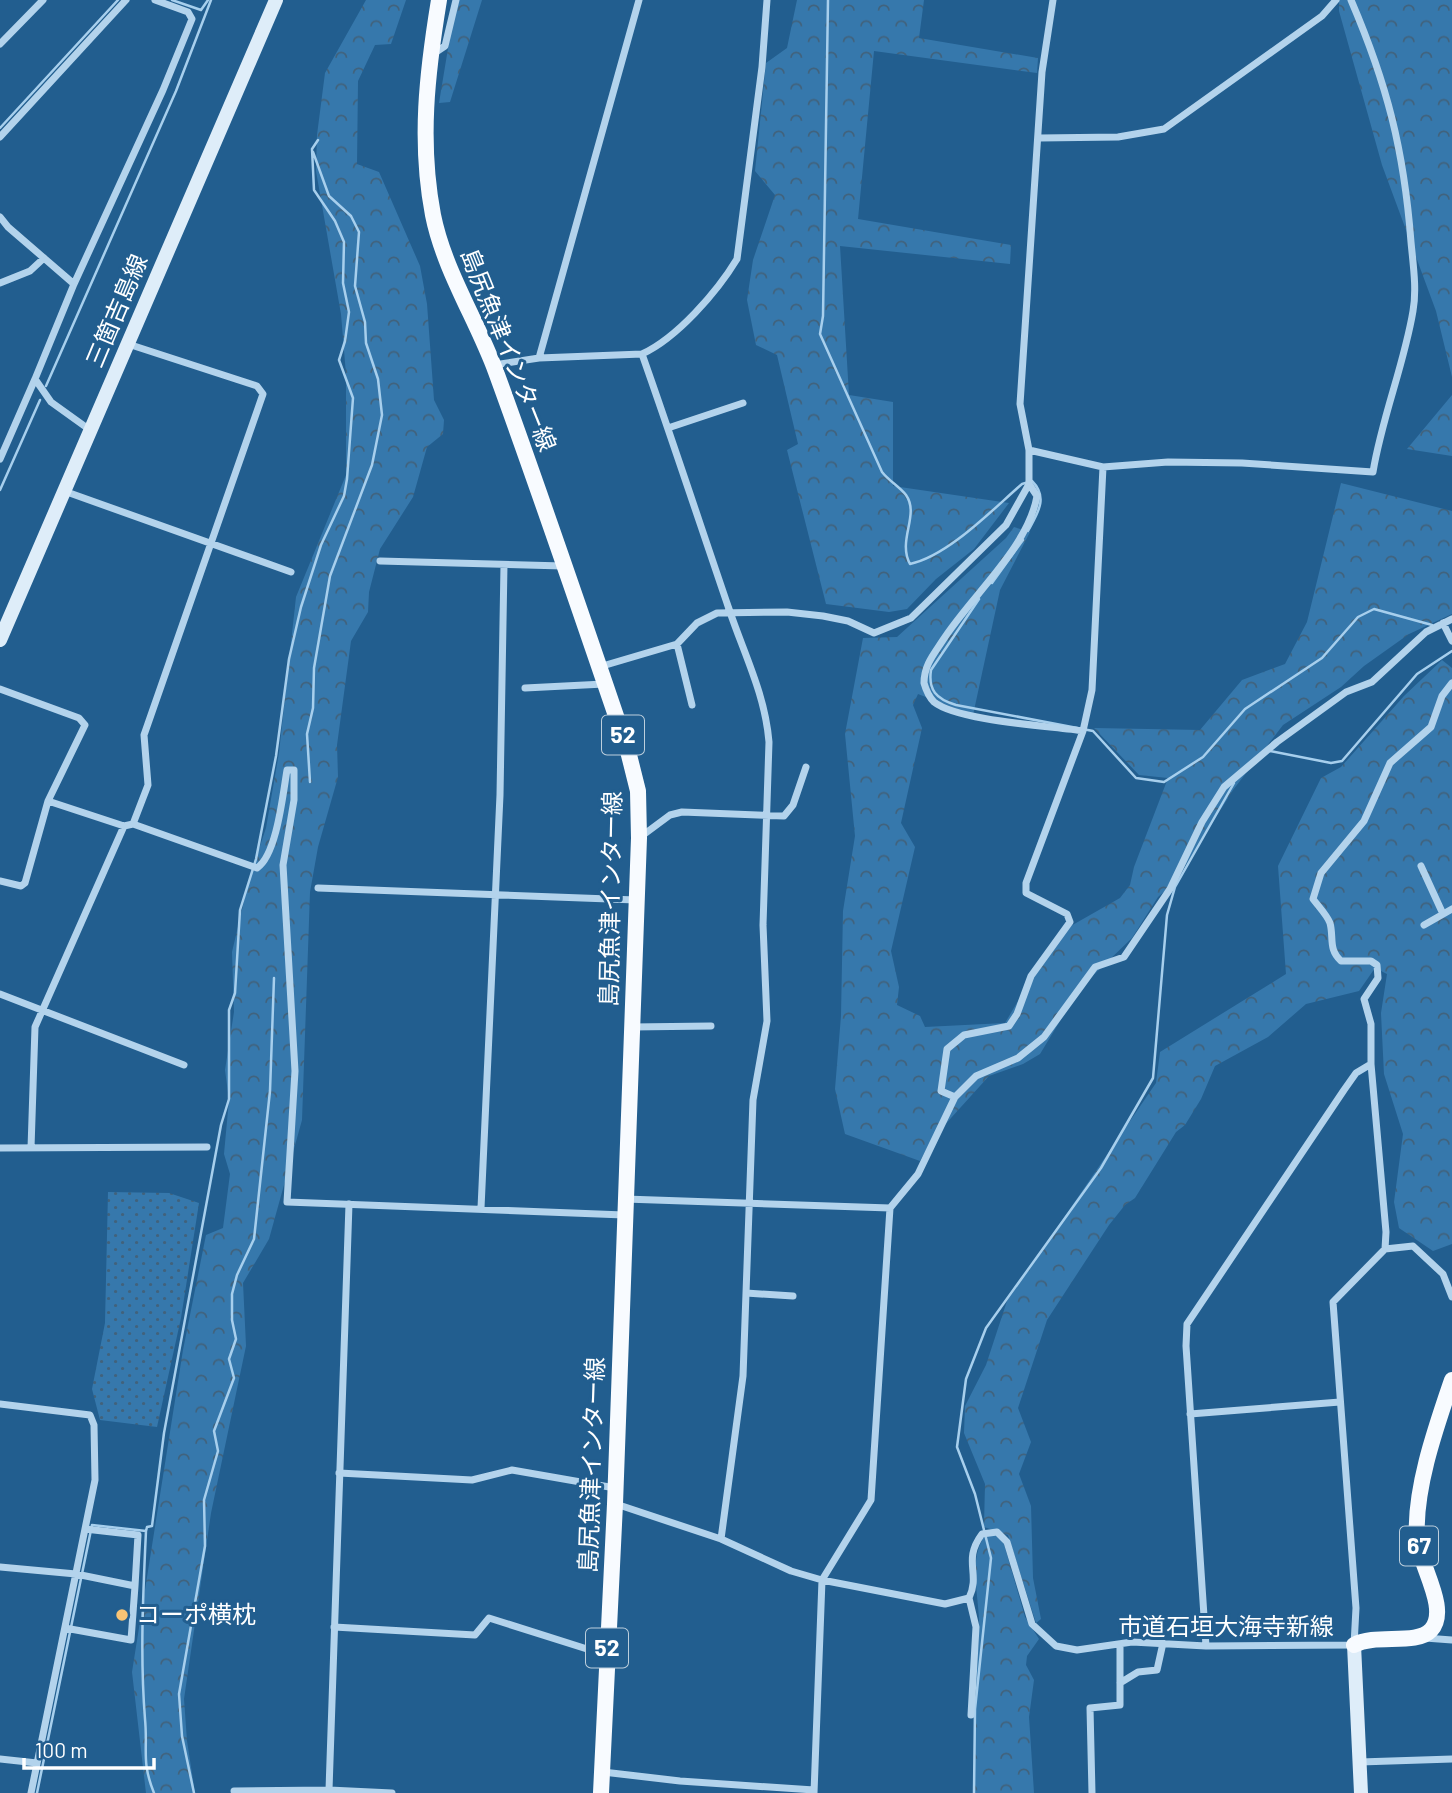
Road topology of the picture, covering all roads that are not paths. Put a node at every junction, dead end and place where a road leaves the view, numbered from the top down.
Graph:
1 (43, 0) edge
2 (126, 0) edge
3 (155, 0) edge
4 (276, 0) edge
5 (439, 0) edge
6 (456, 0) edge
7 (639, 0) edge
8 (767, 0) edge
9 (1053, 0) edge
10 (1336, 0) edge
11 (1351, 0) edge
12 (0, 44) edge
13 (430, 56) junction
14 (0, 137) edge
15 (1040, 138) junction
16 (0, 217) edge
17 (44, 258) junction
18 (0, 284) edge
19 (74, 284) junction
20 (128, 344) junction
21 (642, 354) junction
22 (539, 358) junction
23 (493, 365) junction
24 (35, 379) junction
25 (744, 403) dead end
26 (668, 428) junction
27 (90, 430) junction
28 (1029, 450) junction
29 (0, 459) edge
30 (1103, 467) junction
31 (1029, 484) junction
32 (64, 491) junction
33 (210, 542) junction
34 (380, 561) dead end
35 (505, 565) junction
36 (563, 566) junction
37 (291, 572) dead end
38 (730, 613) junction
39 (1452, 619) edge
40 (1443, 623) junction
41 (0, 640) edge
42 (1452, 641) edge
43 (677, 644) junction
44 (599, 667) junction
45 (1452, 683) edge
46 (605, 684) junction
47 (526, 688) dead end
48 (0, 689) edge
49 (692, 705) dead end
50 (1083, 731) junction
51 (806, 767) dead end
52 (48, 801) junction
53 (766, 817) junction
54 (134, 824) junction
55 (124, 826) junction
56 (639, 838) junction
57 (1421, 866) dead end
58 (0, 881) edge
59 (317, 887) dead end
60 (494, 894) junction
61 (636, 900) junction
62 (1452, 909) edge
63 (1443, 914) junction
64 (1424, 925) dead end
65 (0, 993) edge
66 (43, 1009) junction
67 (711, 1026) dead end
68 (632, 1027) junction
69 (1371, 1064) junction
70 (184, 1066) dead end
71 (955, 1097) junction
72 (207, 1147) dead end
73 (0, 1148) edge
74 (32, 1148) junction
75 (749, 1203) junction
76 (348, 1205) junction
77 (625, 1207) junction
78 (481, 1208) junction
79 (890, 1208) junction
80 (1385, 1249) junction
81 (746, 1293) junction
82 (793, 1296) dead end
83 (1452, 1297) edge
84 (1452, 1380) edge
85 (1340, 1402) junction
86 (0, 1404) edge
87 (1190, 1413) junction
88 (339, 1473) junction
89 (615, 1496) junction
90 (90, 1530) junction
91 (721, 1539) junction
92 (0, 1567) edge
93 (79, 1574) junction
94 (822, 1580) junction
95 (135, 1586) junction
96 (969, 1598) junction
97 (68, 1628) junction
98 (334, 1628) junction
99 (1420, 1637) junction
100 (1452, 1640) edge
101 (1163, 1643) junction
102 (1120, 1645) junction
103 (1354, 1645) junction
104 (1206, 1646) junction
105 (607, 1655) junction
106 (1120, 1683) junction
107 (971, 1715) dead end
108 (0, 1759) edge
109 (1452, 1759) edge
110 (1360, 1762) junction
111 (37, 1763) junction
112 (602, 1772) junction
113 (329, 1790) junction
114 (234, 1791) dead end
115 (814, 1791) edge
116 (31, 1793) edge
117 (392, 1793) edge
118 (601, 1793) edge
119 (1092, 1793) edge
120 (1361, 1793) edge

1 - 12 street
2 - 14 street
3 - 19 street
4 - 20 main road, 三箇吉島線
5 - 13 main road, 島尻魚津インター線 / 52
6 - 13 street
7 - 22 street
8 - 21 street
9 - 15 street
10 - 15 street
11 - 30 street
13 - 23 main road, 島尻魚津インター線 / 52
15 - 28 street
16 - 17 street
17 - 18 street
17 - 19 street
19 - 24 street
20 - 27 main road, 三箇吉島線
20 - 33 street
21 - 22 street
21 - 26 street
22 - 23 street
23 - 36 main road, 島尻魚津インター線 / 52
24 - 27 street
24 - 29 street
25 - 26 street
26 - 38 street
27 - 32 main road, 三箇吉島線
28 - 30 street
28 - 31 street
30 - 50 street
31 - 38 street
31 - 50 street
32 - 33 street
32 - 41 main road, 三箇吉島線
33 - 37 street
33 - 54 street
34 - 35 street
35 - 36 street
35 - 60 street
36 - 44 main road, 島尻魚津インター線 / 52
38 - 43 street
38 - 53 street
39 - 40 street
40 - 42 street
40 - 71 street
43 - 44 street
43 - 49 street
44 - 46 main road, 島尻魚津インター線 / 52
45 - 69 street
46 - 47 street
46 - 56 main road, 島尻魚津インター線 / 52
48 - 52 street
50 - 71 street
51 - 53 street
52 - 55 street
52 - 58 street
53 - 56 street
53 - 75 street
54 - 55 street
54 - 76 street
55 - 66 street
56 - 61 main road, 島尻魚津インター線 / 52
57 - 63 street
59 - 60 street
60 - 61 street
60 - 78 street
61 - 68 main road, 島尻魚津インター線 / 52
62 - 63 street
63 - 64 street
65 - 66 street
66 - 70 street
66 - 74 street
67 - 68 street
68 - 77 main road, 島尻魚津インター線 / 52
69 - 80 street
69 - 87 street
71 - 79 street
72 - 74 street
73 - 74 street
75 - 77 street
75 - 79 street
75 - 81 street
76 - 78 street
76 - 88 street
77 - 78 street
77 - 89 main road, 島尻魚津インター線 / 52
79 - 94 street
80 - 83 street
80 - 85 street
81 - 82 street
81 - 91 street
84 - 99 main road, 67
85 - 87 street
85 - 103 street
86 - 90 street
87 - 104 street
88 - 89 street
88 - 98 street
89 - 91 street
89 - 105 main road, 島尻魚津インター線 / 52
90 - 93 street
90 - 95 street
91 - 94 street
92 - 93 street
93 - 95 street
93 - 97 street
94 - 96 street
94 - 115 street
95 - 97 street
96 - 102 street, 市道石垣大海寺新線
96 - 107 street
97 - 111 street
98 - 105 street
98 - 113 street
99 - 100 street
99 - 103 main road
101 - 102 street, 市道石垣大海寺新線
101 - 104 street, 市道石垣大海寺新線
101 - 106 street
102 - 106 street
103 - 104 street, 市道石垣大海寺新線
103 - 110 main road
105 - 112 main road, 島尻魚津インター線 / 52
106 - 119 street
108 - 111 street
109 - 110 street
110 - 120 main road
111 - 116 street
112 - 115 street
112 - 118 main road, 島尻魚津インター線 / 52
113 - 114 street
113 - 117 street

